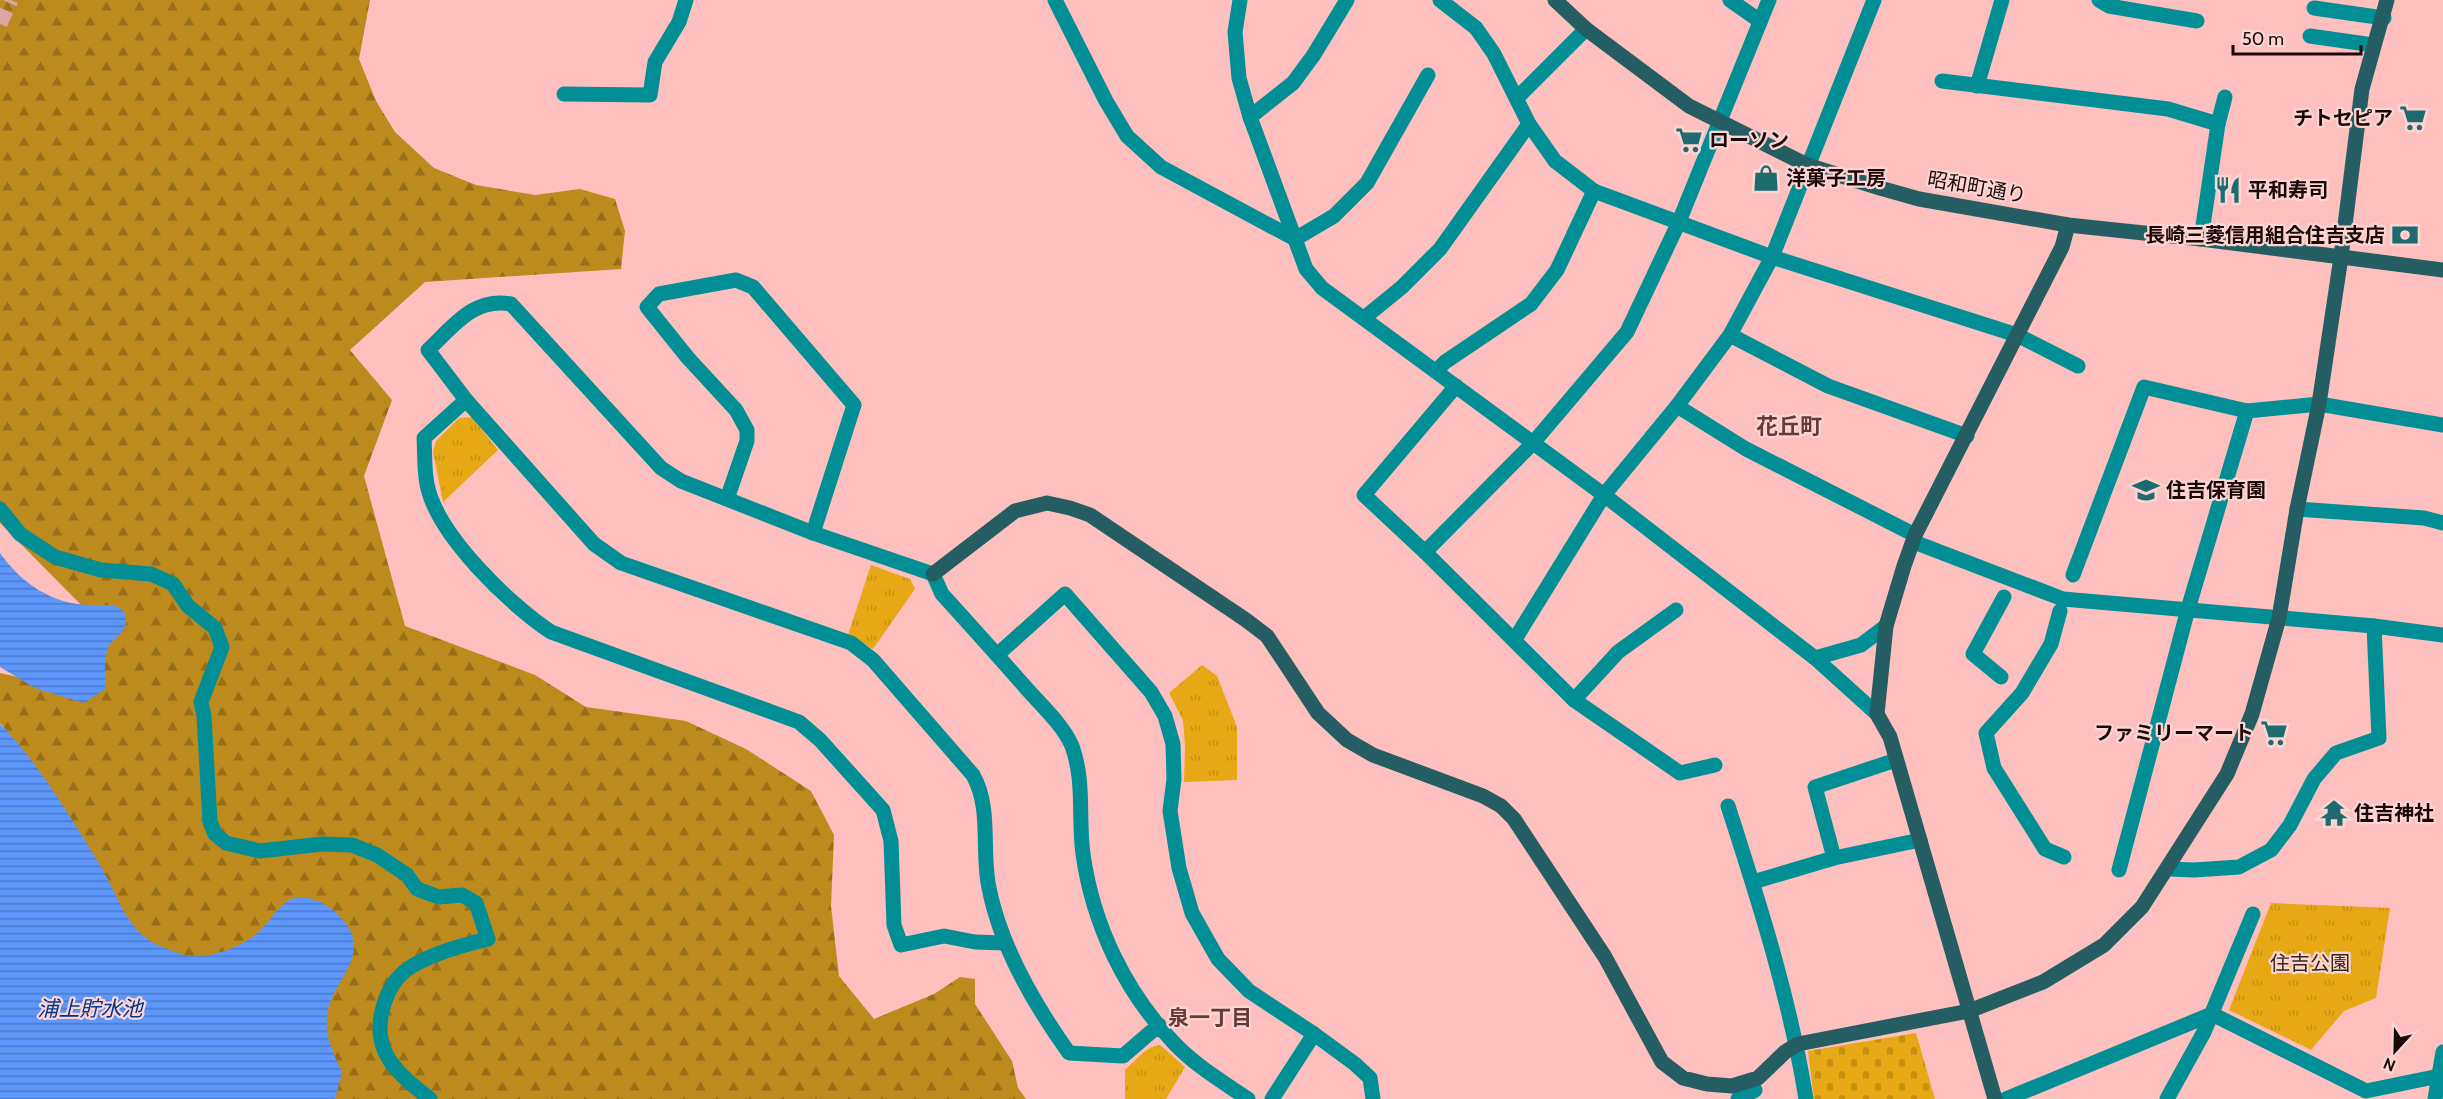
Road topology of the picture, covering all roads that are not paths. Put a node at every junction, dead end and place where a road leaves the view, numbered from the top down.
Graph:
1 (686, 0) edge
2 (1240, 0) edge
3 (1347, 0) edge
4 (1440, 0) edge
5 (1556, 0) edge
6 (1730, 0) edge
7 (1769, 0) edge
8 (1874, 0) edge
9 (2002, 0) edge
10 (2099, 0) edge
11 (2387, 0) edge
12 (1058, 1) edge
13 (2125, 4) edge
14 (2314, 8) dead end
15 (2384, 18) junction
16 (1760, 21) junction
17 (2197, 21) dead end
18 (1586, 28) junction
19 (2310, 36) dead end
20 (2373, 45) junction
21 (1428, 75) dead end
22 (1942, 81) dead end
23 (1977, 86) junction
24 (564, 94) dead end
25 (2225, 97) dead end
26 (1517, 98) junction
27 (1250, 117) junction
28 (1720, 121) junction
29 (1529, 124) junction
30 (2218, 124) junction
31 (1807, 165) junction
32 (1594, 191) junction
33 (1678, 224) junction
34 (2068, 225) junction
35 (1295, 239) junction
36 (2201, 239) junction
37 (1772, 257) junction
38 (2341, 257) junction
39 (2443, 270) edge
40 (1364, 318) junction
41 (2017, 334) junction
42 (1730, 335) junction
43 (2078, 366) dead end
44 (1436, 371) junction
45 (1456, 386) junction
46 (466, 400) junction
47 (2319, 404) junction
48 (1677, 406) junction
49 (2247, 411) junction
50 (2443, 425) edge
51 (1967, 436) junction
52 (1533, 443) junction
53 (1604, 495) junction
54 (727, 499) junction
55 (0, 509) edge
56 (2297, 510) junction
57 (2443, 523) edge
58 (813, 533) junction
59 (1915, 539) junction
60 (1425, 552) junction
61 (933, 574) junction
62 (2073, 575) dead end
63 (2004, 597) dead end
64 (2188, 609) junction
65 (1676, 610) dead end
66 (2060, 611) dead end
67 (2279, 618) junction
68 (1886, 626) junction
69 (2374, 626) junction
70 (2443, 635) edge
71 (1515, 639) junction
72 (998, 655) junction
73 (1815, 658) junction
74 (2001, 677) dead end
75 (1575, 700) junction
76 (1877, 714) junction
77 (1896, 760) junction
78 (1715, 765) dead end
79 (1728, 806) dead end
80 (1920, 840) junction
81 (2064, 857) dead end
82 (1834, 858) junction
83 (2169, 869) junction
84 (2119, 870) dead end
85 (1753, 882) junction
86 (2253, 914) dead end
87 (1005, 943) junction
88 (1969, 1011) junction
89 (2212, 1014) junction
90 (1159, 1025) junction
91 (1314, 1034) junction
92 (1797, 1044) junction
93 (2443, 1052) edge
94 (2439, 1076) junction
95 (1755, 1090) dead end
96 (430, 1099) edge
97 (1248, 1099) edge
98 (1272, 1099) edge
99 (1373, 1099) edge
100 (1738, 1099) edge
101 (1806, 1099) edge
102 (1995, 1099) edge
103 (2006, 1099) edge
104 (2167, 1099) edge
105 (2435, 1099) edge

1 - 24 street
2 - 27 street
3 - 27 street
4 - 26 street
5 - 18 street, 昭和町通り
6 - 16 street
7 - 16 street
8 - 31 street
9 - 23 street
10 - 13 street
11 - 15 street
12 - 35 street
13 - 17 street
14 - 15 street
15 - 20 street
16 - 28 street
18 - 26 street
18 - 28 street, 昭和町通り
19 - 20 street
20 - 38 street
21 - 35 street
22 - 23 street
23 - 30 street
25 - 30 street
26 - 29 street
27 - 35 street
28 - 31 street, 昭和町通り
28 - 33 street
29 - 32 street
29 - 40 street
30 - 36 street
31 - 34 street, 昭和町通り
31 - 37 street
32 - 33 street
32 - 44 street
33 - 37 street
33 - 52 street
34 - 36 street, 昭和町通り
34 - 41 street
35 - 40 street
36 - 38 street, 昭和町通り
37 - 41 street
37 - 42 street
38 - 39 street, 昭和町通り
38 - 47 street
40 - 44 street
41 - 43 street
41 - 51 street
42 - 48 street
42 - 51 street
44 - 45 street
45 - 52 street
45 - 60 street
46 - 54 street
46 - 87 street
46 - 87 street
47 - 49 street
47 - 50 street
47 - 56 street
48 - 53 street
48 - 59 street
49 - 62 street
49 - 64 street
51 - 59 street
52 - 53 street
52 - 60 street
53 - 71 street
53 - 73 street
54 - 58 street
54 - 58 street
55 - 96 street
56 - 57 street
56 - 67 street
58 - 61 street
59 - 64 street
59 - 68 street
60 - 71 street
61 - 72 street
61 - 92 street
63 - 74 street
64 - 67 street
64 - 84 street
65 - 75 street
66 - 81 street
67 - 69 street
67 - 83 street
68 - 73 street
68 - 76 street
69 - 70 street
69 - 83 street
71 - 75 street
72 - 90 street
72 - 91 street
73 - 76 street
75 - 78 street
76 - 77 street
77 - 80 street
77 - 82 street
79 - 85 street
80 - 82 street
80 - 88 street
82 - 85 street
83 - 88 street
85 - 92 street
86 - 89 street
87 - 90 street
88 - 92 street
88 - 102 street
89 - 94 street
89 - 103 street
89 - 104 street
90 - 97 street
91 - 98 street
91 - 99 street
92 - 101 street
93 - 94 street
94 - 105 street
95 - 100 street

